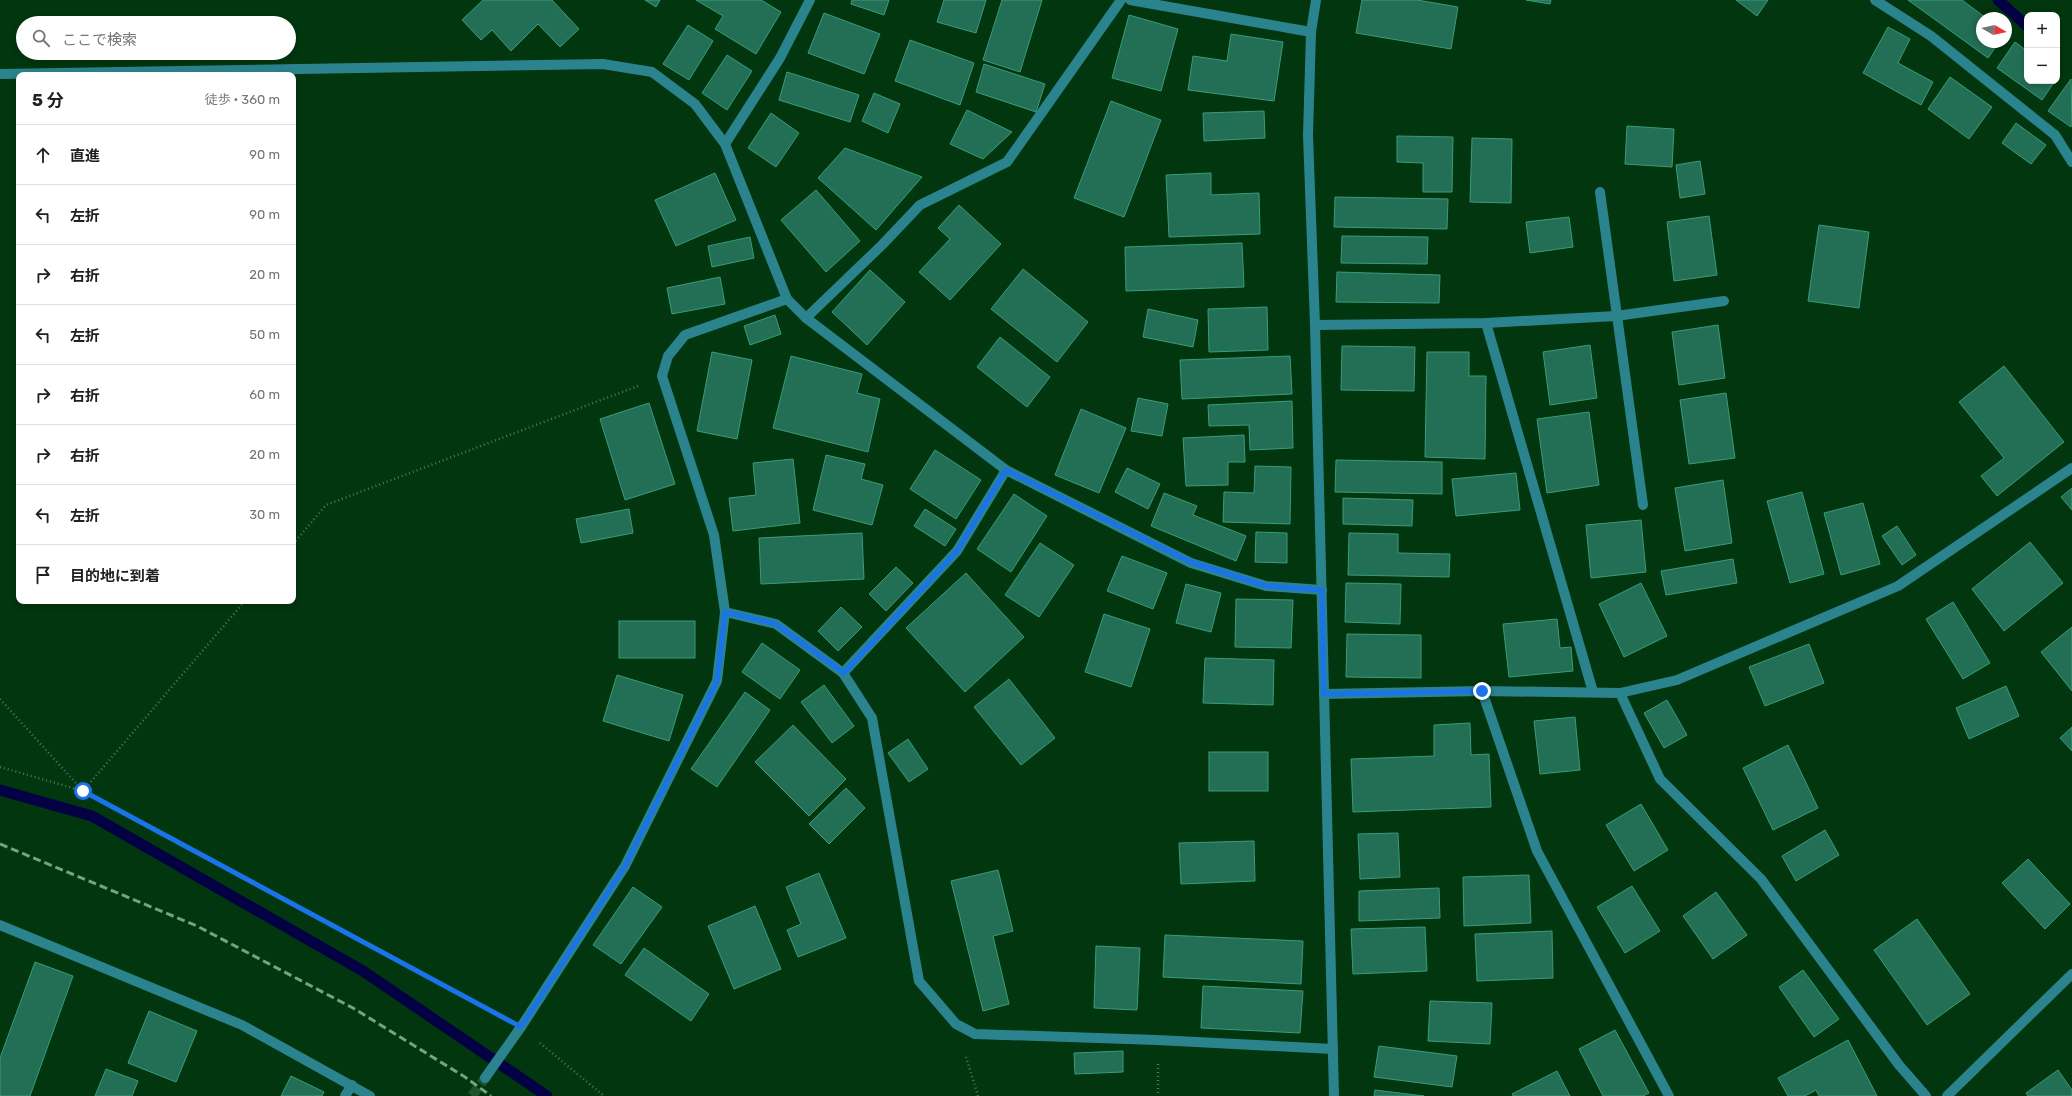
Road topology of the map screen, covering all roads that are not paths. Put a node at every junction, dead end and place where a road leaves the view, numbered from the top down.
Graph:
1 (810, 0) edge
2 (1121, 0) edge
3 (1130, 0) edge
4 (1316, 0) edge
5 (1875, 0) edge
6 (1311, 32) junction
7 (121, 72) edge
8 (0, 74) edge
9 (16, 74) edge
10 (725, 144) junction
11 (2072, 162) edge
12 (1600, 192) dead end
13 (787, 299) junction
14 (1724, 301) dead end
15 (1616, 316) junction
16 (806, 318) junction
17 (1486, 323) junction
18 (1315, 325) junction
19 (2072, 468) edge
20 (1006, 470) junction
21 (1643, 505) dead end
22 (1322, 590) junction
23 (725, 612) junction
24 (844, 673) junction
25 (1482, 691) junction
26 (1593, 692) junction
27 (1620, 693) junction
28 (1324, 694) junction
29 (0, 925) edge
30 (2072, 974) edge
31 (1333, 1049) junction
32 (486, 1076) tunnel mouth
33 (352, 1085) junction
34 (345, 1096) edge
35 (370, 1096) edge
36 (1334, 1096) edge
37 (1669, 1096) edge
38 (1926, 1096) edge
39 (1947, 1096) edge

1 - 10 street
2 - 16 street
3 - 6 street
4 - 6 street
5 - 11 street
6 - 18 street
7 - 10 street
8 - 9 street
10 - 13 street
12 - 15 street
13 - 16 street
13 - 23 street
14 - 15 street
15 - 17 street
15 - 21 street
16 - 20 street
17 - 18 street
17 - 26 street
18 - 22 street
19 - 27 street
20 - 22 street
20 - 24 street
22 - 28 street
23 - 24 street
23 - 32 street
24 - 31 street
25 - 26 street
25 - 28 street
25 - 37 street
26 - 27 street
27 - 38 street
28 - 31 street
29 - 33 street
30 - 39 street
31 - 36 street
33 - 34 street
33 - 35 street

